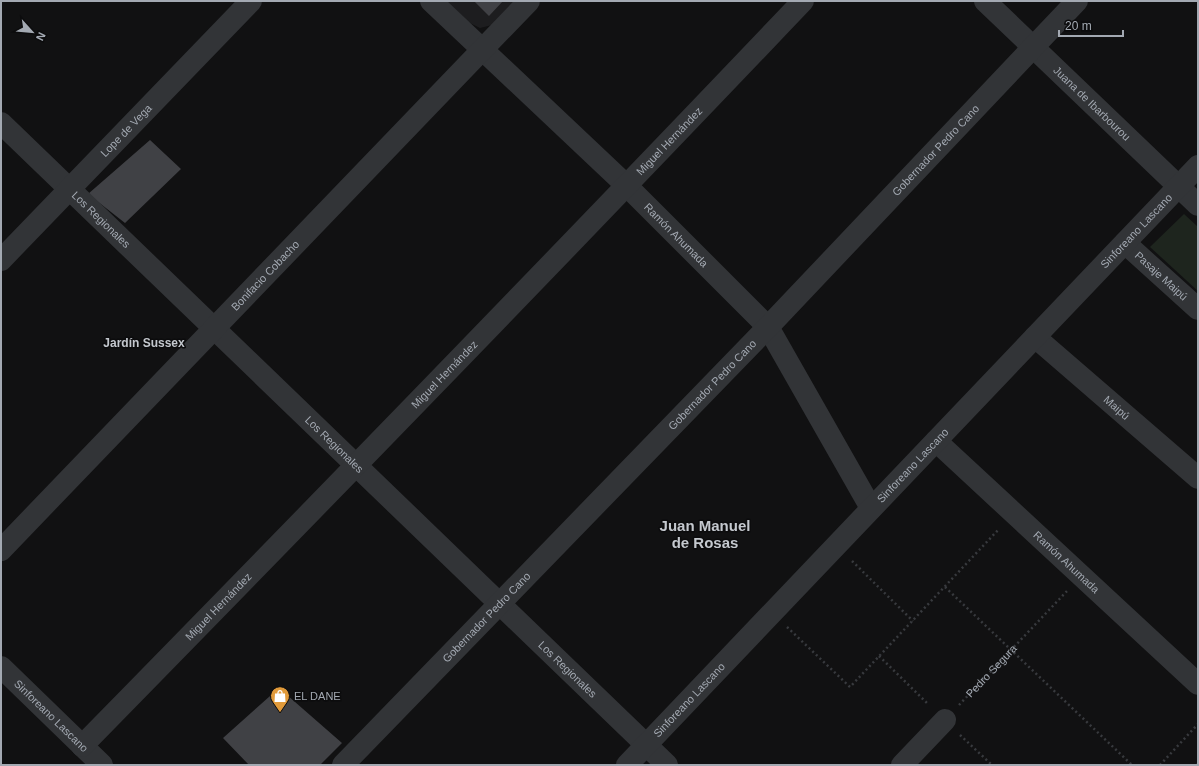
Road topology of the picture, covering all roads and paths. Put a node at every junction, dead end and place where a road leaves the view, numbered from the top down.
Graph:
1 (251, 1) edge
2 (431, 1) edge
3 (529, 1) edge
4 (803, 1) edge
5 (985, 1) edge
6 (1077, 1) edge
7 (1034, 47) junction
8 (482, 50) junction
9 (1, 123) edge
10 (1198, 166) edge
11 (627, 186) junction
12 (1178, 186) junction
13 (69, 189) junction
14 (1198, 205) edge
15 (1125, 243) junction
16 (1, 260) edge
17 (1198, 309) edge
18 (768, 327) junction
19 (213, 328) junction
20 (1035, 337) junction
21 (936, 441) junction
22 (356, 466) junction
23 (1198, 478) edge
24 (871, 508) junction
25 (1014, 513) junction
26 (836, 545) junction
27 (1, 550) edge
28 (1081, 576) junction
29 (945, 587) junction
30 (500, 603) junction
31 (772, 613) junction
32 (913, 621) junction
33 (1011, 650) junction
34 (1, 667) edge
35 (1198, 684) edge
36 (945, 720) joint
37 (1198, 724) edge
38 (646, 745) junction
39 (82, 746) junction
40 (102, 765) edge
41 (343, 765) edge
42 (627, 765) edge
43 (667, 765) edge
44 (902, 765) edge
45 (1132, 765) edge
46 (1160, 765) edge

1 - 13 street, Lope de Vega
2 - 8 street, Ramón Ahumada
3 - 8 street, Bonifacio Cobacho
4 - 11 street, Miguel Hernández
5 - 7 street, Juana de Ibarbourou
6 - 7 street, Gobernador Pedro Cano
7 - 12 street, Juana de Ibarbourou
7 - 18 street, Gobernador Pedro Cano
8 - 11 street, Ramón Ahumada
8 - 19 street, Bonifacio Cobacho
9 - 13 street, Los Regionales
10 - 12 street, Sinforeano Lascano
11 - 18 street, Ramón Ahumada
11 - 22 street, Miguel Hernández
12 - 14 street, Juana de Ibarbourou
12 - 15 street, Sinforeano Lascano
13 - 16 street, Lope de Vega
13 - 19 street, Los Regionales
15 - 17 street, Pasaje Maipú
15 - 20 street, Sinforeano Lascano
18 - 24 street, Ramón Ahumada
18 - 30 street, Gobernador Pedro Cano
19 - 22 street, Los Regionales
19 - 27 street, Bonifacio Cobacho
20 - 21 street, Sinforeano Lascano
20 - 23 street, Maipú
21 - 24 street, Sinforeano Lascano
21 - 25 street, Ramón Ahumada
22 - 30 street, Los Regionales
22 - 39 street, Miguel Hernández
24 - 26 street, Sinforeano Lascano
25 - 28 street, Ramón Ahumada
25 - 29 path
26 - 31 street, Sinforeano Lascano
26 - 32 path
28 - 33 path, Pedro Segura
28 - 35 street, Ramón Ahumada
29 - 32 path
29 - 33 path
30 - 38 street, Los Regionales
30 - 41 street, Gobernador Pedro Cano
31 - 32 path
31 - 38 street, Sinforeano Lascano
33 - 36 path, Pedro Segura
33 - 45 path
34 - 39 street, Sinforeano Lascano
36 - 44 street
37 - 46 path
38 - 42 street, Sinforeano Lascano
38 - 43 street, Los Regionales
39 - 40 street, Sinforeano Lascano

